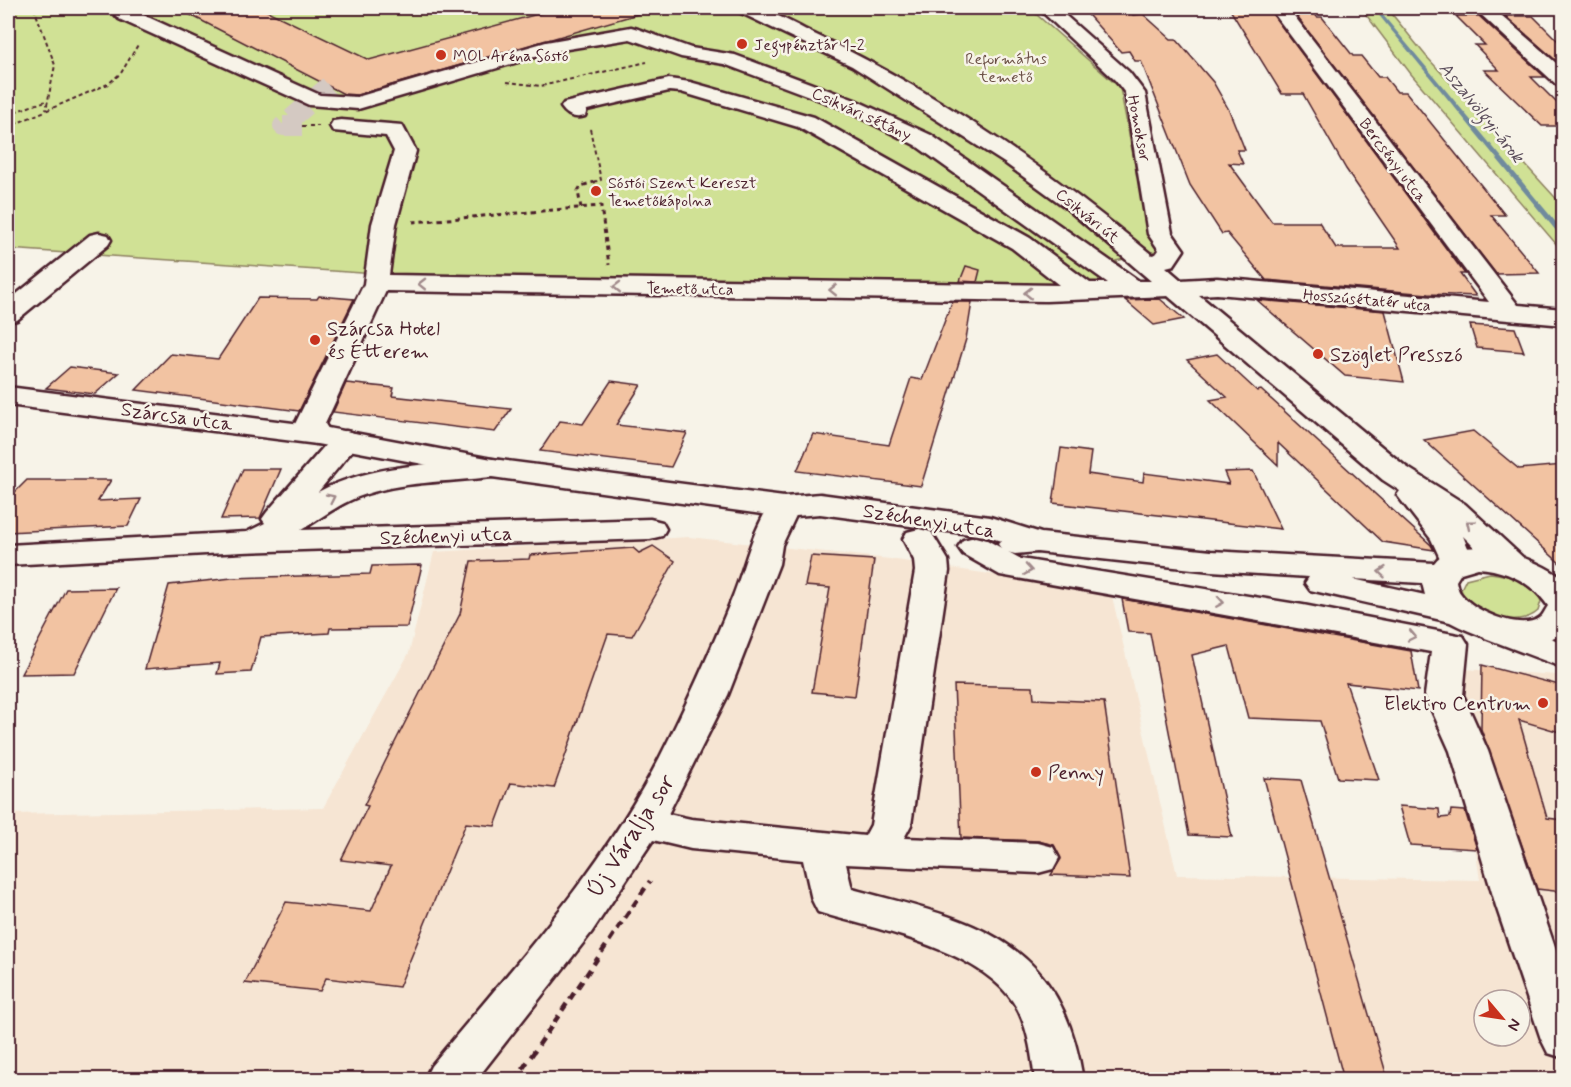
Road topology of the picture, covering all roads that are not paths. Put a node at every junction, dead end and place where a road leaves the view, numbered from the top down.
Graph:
1 (118, 8) edge
2 (746, 8) edge
3 (1047, 8) edge
4 (1279, 8) edge
5 (1483, 8) edge
6 (1563, 81) edge
7 (578, 112) road end
8 (341, 126) dead end
9 (99, 240) dead end
10 (1147, 264) junction
11 (377, 283) junction
12 (1171, 287) junction
13 (1132, 289) junction
14 (1086, 293) junction
15 (1510, 312) junction
16 (8, 314) edge
17 (1563, 317) edge
18 (8, 396) edge
19 (332, 438) junction
20 (492, 468) junction
21 (1394, 473) junction
22 (784, 507) junction
23 (650, 529) dead end
24 (242, 542) junction
25 (1037, 542) junction
26 (945, 550) junction
27 (8, 555) edge
28 (1211, 561) junction
29 (1513, 564) junction
30 (1449, 568) junction
31 (1561, 616) edge
32 (1453, 628) junction
33 (643, 823) junction
34 (820, 847) junction
35 (876, 852) junction
36 (1038, 858) dead end
37 (1563, 1039) edge
38 (448, 1080) edge
39 (1059, 1080) edge

1 - 13 street, Csikvári sétány
2 - 10 street, Csikvári út
3 - 10 street, Homoksor
4 - 15 street, Bercsényi utca
5 - 6 street
7 - 14 street
8 - 11 street
9 - 16 street
10 - 12 street, Csikvári út
14 -> 11 street, Temető utca
11 - 19 street
12 - 13 street, Temető utca
12 - 15 street, Hosszúsétatér utca
12 - 21 street, Csikvári út
13 - 14 street, Temető utca
15 - 17 street, Hosszúsétatér utca
18 - 19 street, Szárcsa utca
19 - 20 street, Széchenyi utca
19 - 24 street, Széchenyi utca
20 - 22 street, Széchenyi utca
24 -> 20 street, Széchenyi utca
29 -> 21 street, Csikvári út
21 - 30 street, Csikvári út
22 - 25 street, Széchenyi utca
22 - 26 street, Széchenyi utca
22 - 33 street, Új Váralja sor
23 - 24 street, Széchenyi utca
24 - 27 street, Széchenyi utca
25 - 26 street, Széchenyi utca
25 - 28 street, Széchenyi utca
26 -> 32 street
26 - 35 street
30 -> 28 street
28 - 32 street
29 - 30 street
29 - 31 street
30 - 32 street, Csikvári út
31 - 32 street
32 - 37 street
33 - 34 street
33 - 38 street, Új Váralja sor
34 - 35 street
34 - 39 street
35 - 36 street

